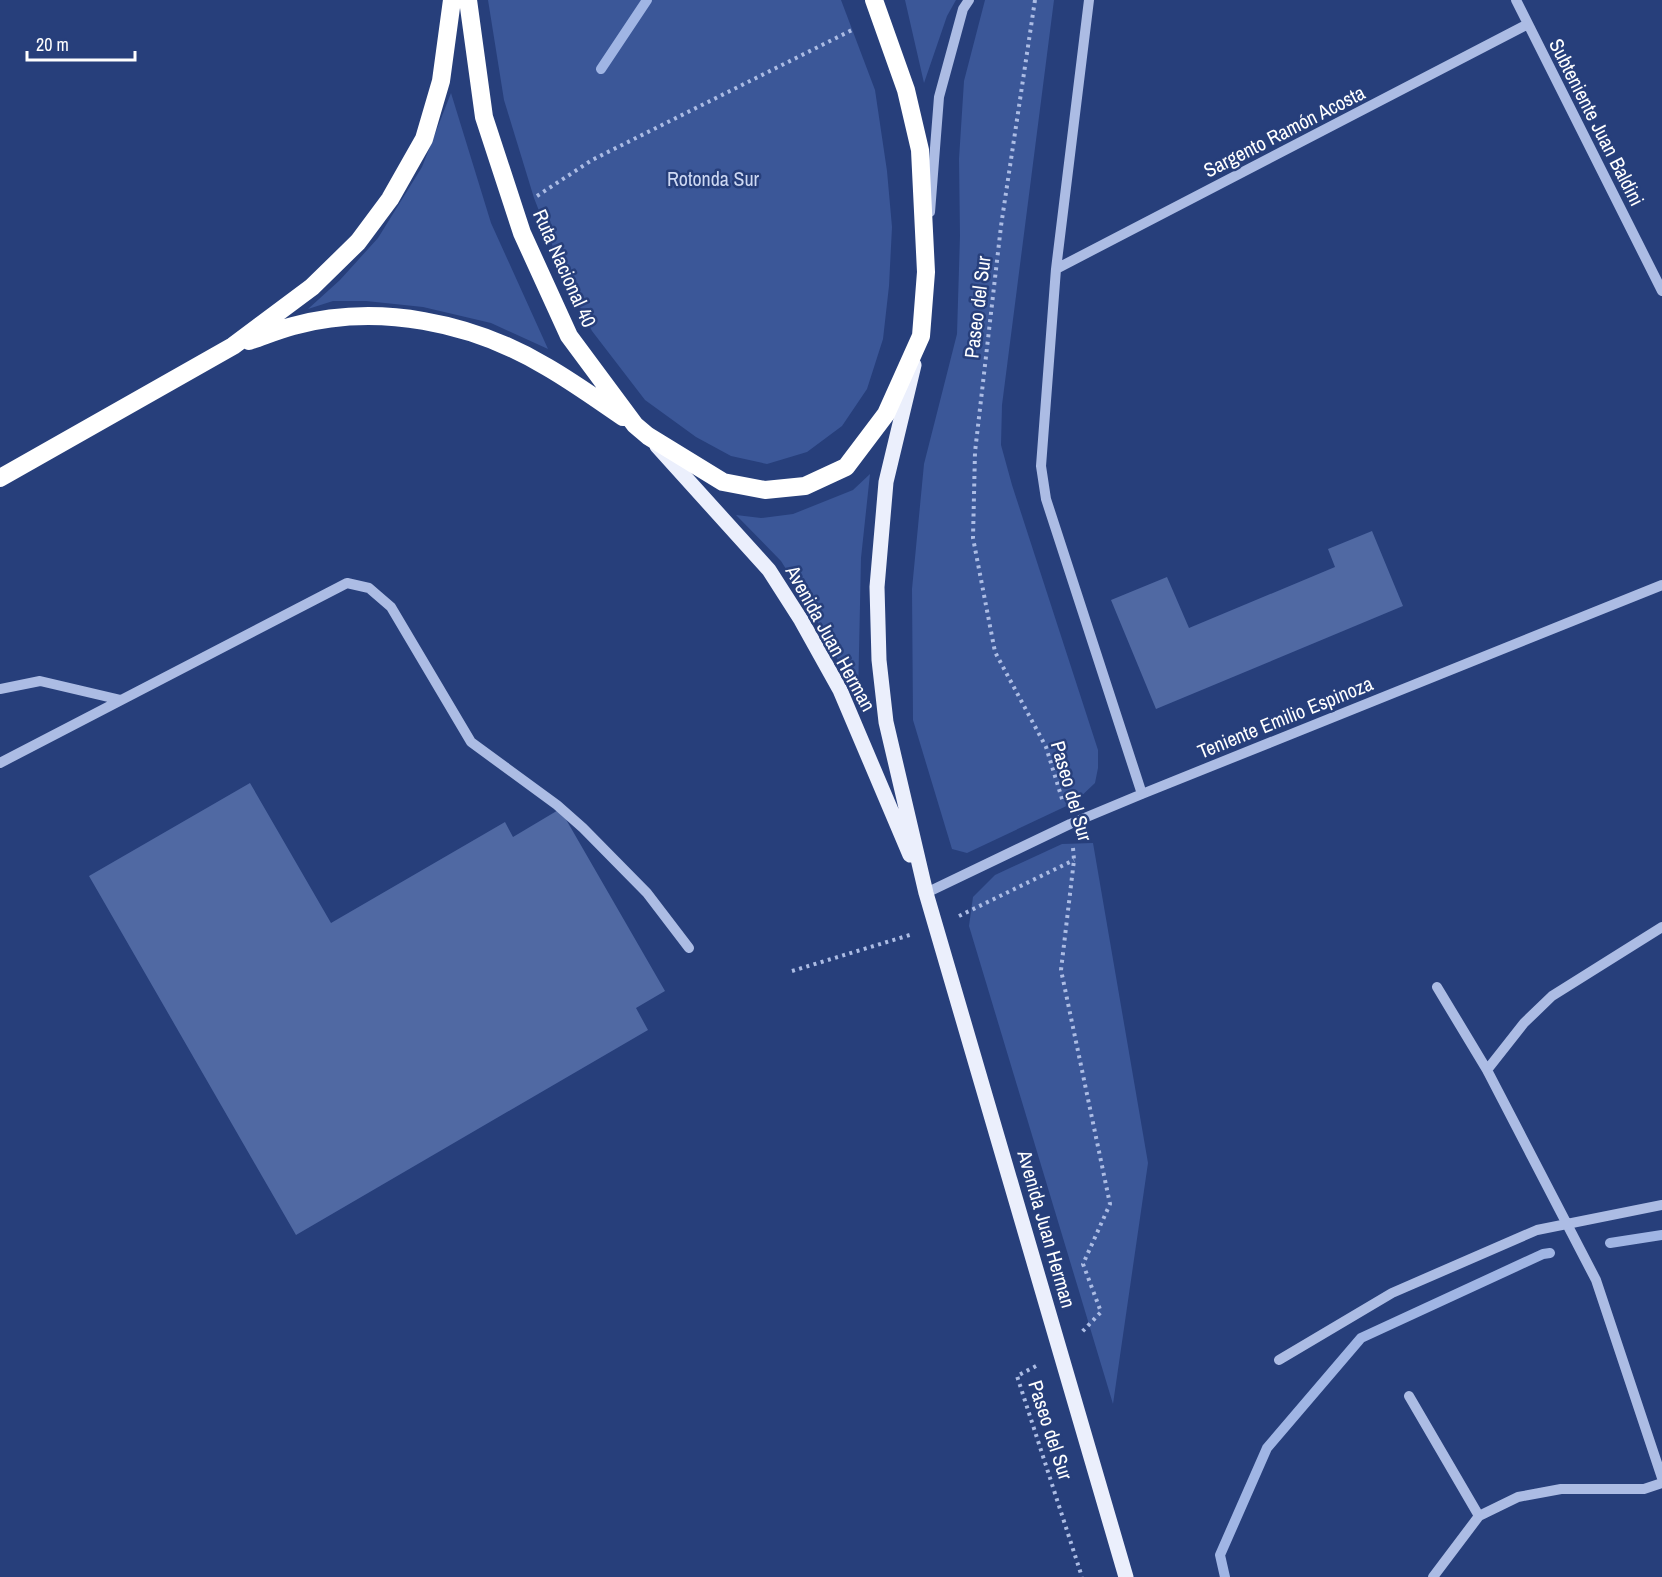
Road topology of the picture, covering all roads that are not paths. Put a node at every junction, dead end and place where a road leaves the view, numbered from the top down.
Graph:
1 (452, 0) edge
2 (468, 0) edge
3 (874, 0) edge
4 (969, 0) edge
5 (1089, 0) edge
6 (1516, 0) edge
7 (1528, 24) junction
8 (1056, 269) junction
9 (926, 272) junction
10 (1662, 291) edge
11 (921, 336) junction
12 (233, 346) junction
13 (641, 430) junction
14 (0, 478) edge
15 (1662, 585) edge
16 (0, 689) edge
17 (121, 700) junction
18 (0, 763) edge
19 (1142, 794) junction
20 (926, 893) junction
21 (1662, 927) edge
22 (689, 948) dead end
23 (1437, 987) dead end
24 (1486, 1070) junction
25 (1662, 1205) edge
26 (1567, 1224) junction
27 (1279, 1360) dead end
28 (1409, 1396) dead end
29 (1662, 1480) edge
30 (1479, 1516) junction
31 (1126, 1577) edge
32 (1433, 1577) edge

1 - 12 highway
2 - 13 highway, Ruta Nacional 40
3 - 9 highway, Ruta Nacional 40
4 - 9 street
5 - 8 street
6 - 7 street, Subteniente Juan Baldini
7 - 8 street, Sargento Ramón Acosta
7 - 10 street, Subteniente Juan Baldini
8 - 19 street
9 - 11 highway, Ruta Nacional 40
11 - 13 highway, Ruta Nacional 40
11 - 20 main road, Avenida Juan Herman
12 - 13 highway
12 - 14 highway
13 - 20 main road, Avenida Juan Herman
15 - 19 street, Teniente Emilio Espinoza
16 - 17 street
17 - 18 street
17 - 22 street
19 - 20 street, Teniente Emilio Espinoza
20 - 31 main road, Avenida Juan Herman
21 - 24 street
23 - 24 street
24 - 26 street
25 - 26 street
26 - 27 street
26 - 29 street
28 - 30 street
29 - 30 street
30 - 32 street

